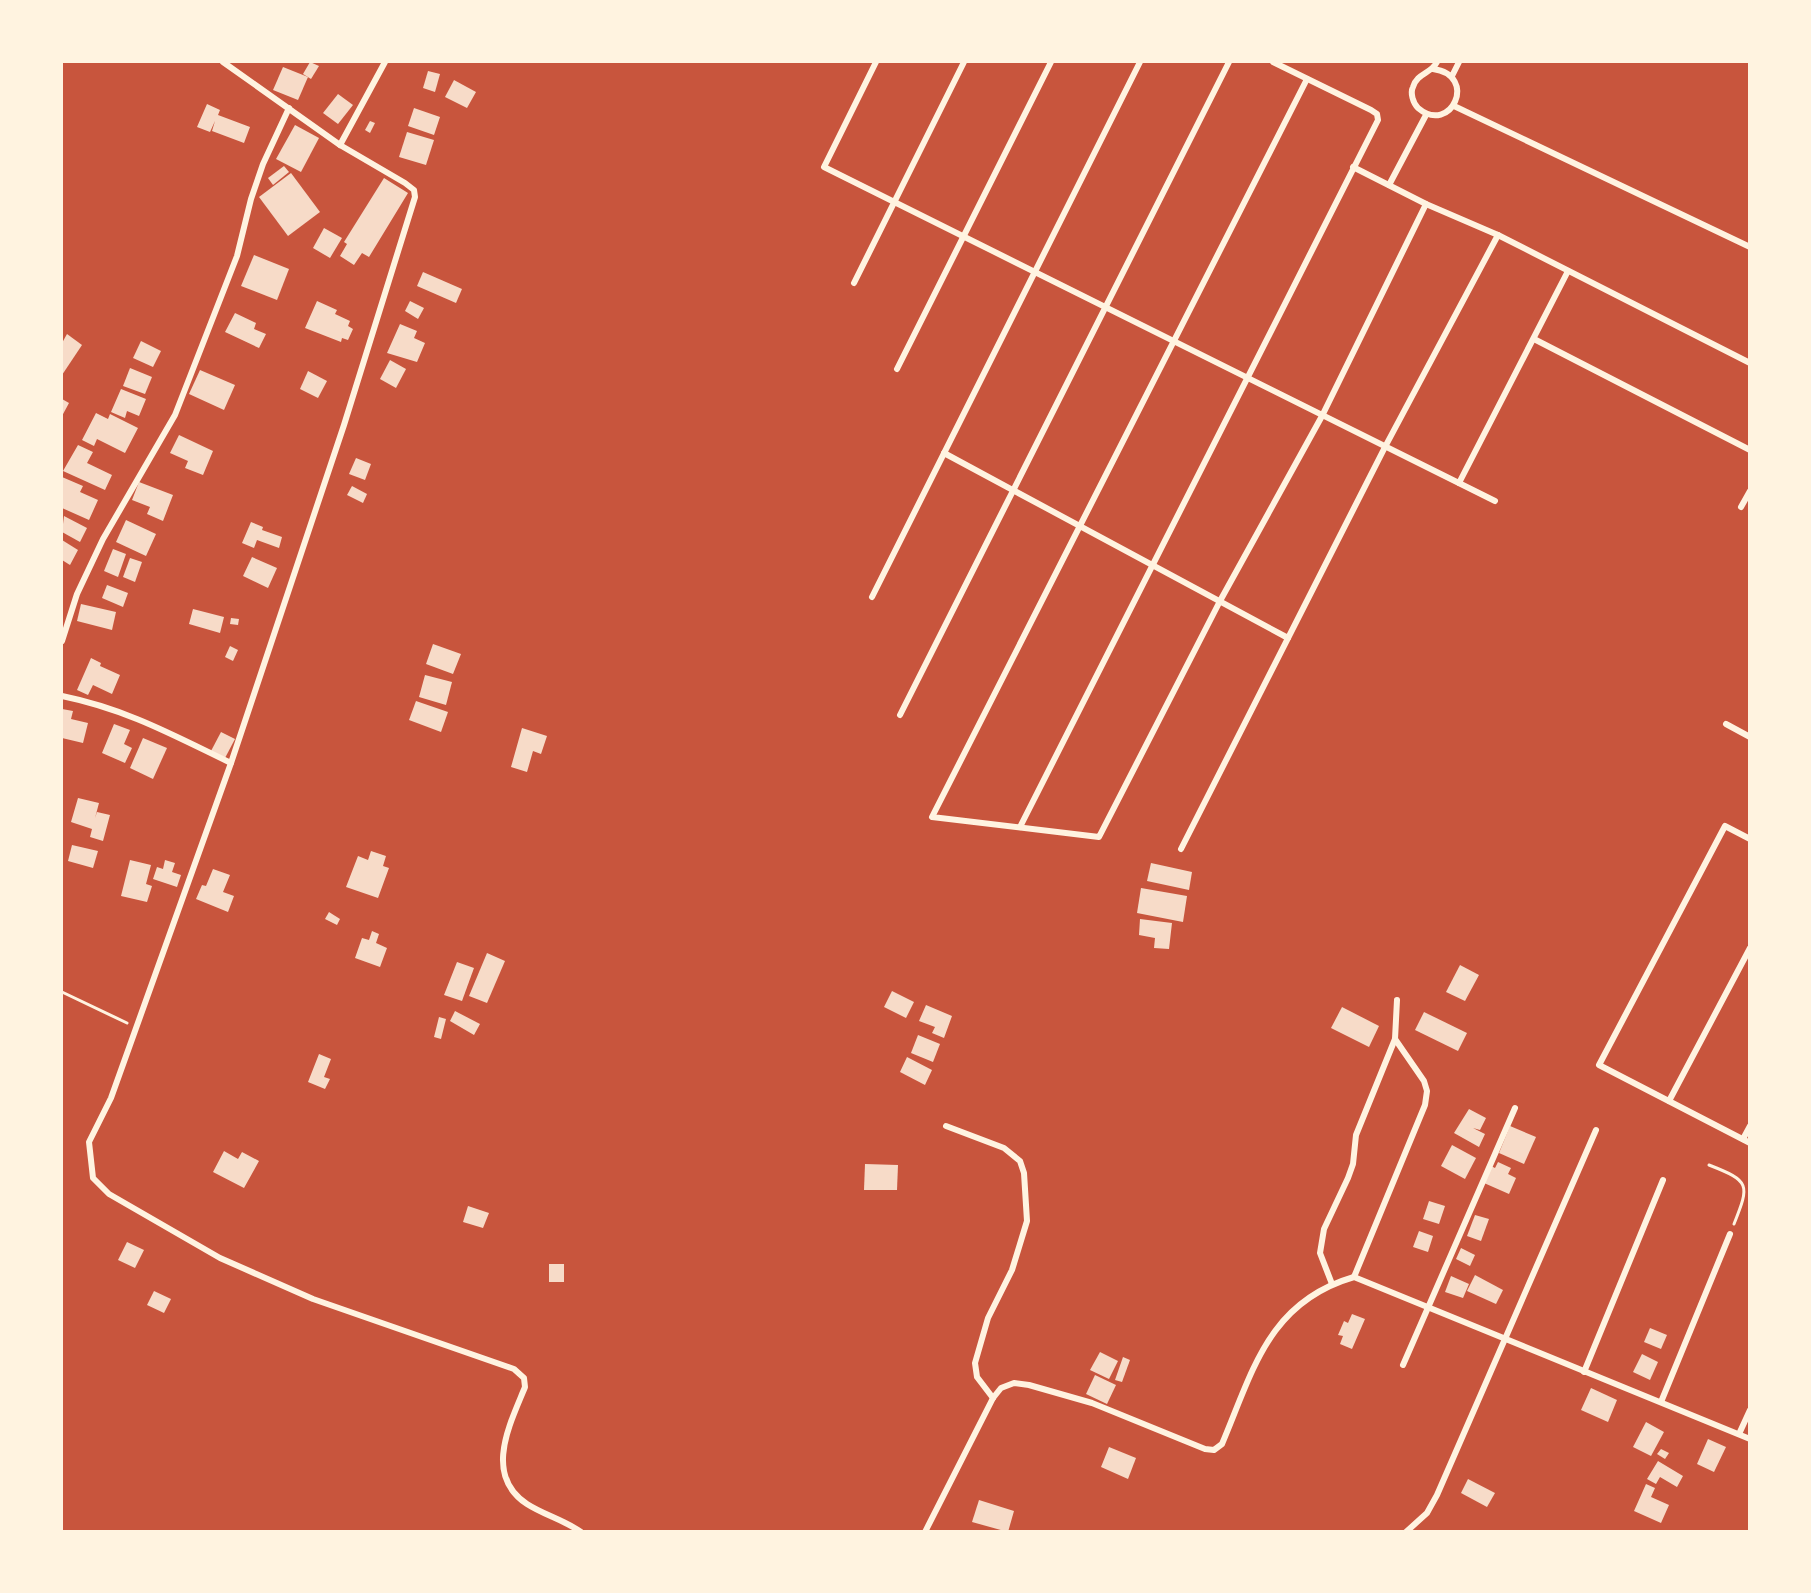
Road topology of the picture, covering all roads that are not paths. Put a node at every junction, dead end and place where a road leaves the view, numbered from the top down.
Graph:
1 (223, 62) edge
2 (385, 62) edge
3 (876, 62) edge
4 (964, 62) edge
5 (1051, 62) edge
6 (1140, 62) edge
7 (1229, 62) edge
8 (1273, 62) edge
9 (1437, 62) edge
10 (1459, 62) edge
11 (1433, 69) junction
12 (1452, 76) junction
13 (1307, 79) junction
14 (1454, 106) junction
15 (289, 108) junction
16 (1426, 115) junction
17 (340, 145) junction
18 (1353, 167) junction
19 (1389, 185) junction
20 (895, 202) junction
21 (1426, 204) junction
22 (1498, 235) junction
23 (963, 237) junction
24 (1749, 247) edge
25 (1568, 271) junction
26 (1034, 272) junction
27 (854, 283) dead end
28 (1105, 308) junction
29 (1534, 339) junction
30 (1174, 342) junction
31 (1749, 363) edge
32 (897, 369) dead end
33 (1247, 378) junction
34 (1322, 416) junction
35 (1385, 447) junction
36 (1749, 450) edge
37 (944, 453) junction
38 (1459, 483) junction
39 (1013, 490) junction
40 (1749, 491) edge
41 (1495, 501) dead end
42 (1742, 507) dead end
43 (1080, 526) junction
44 (1153, 565) junction
45 (872, 597) dead end
46 (1220, 601) junction
47 (64, 624) edge
48 (1288, 638) junction
49 (62, 641) edge
50 (62, 696) edge
51 (900, 715) dead end
52 (1726, 724) dead end
53 (1749, 737) edge
54 (231, 763) junction
55 (1020, 827) junction
56 (1749, 839) edge
57 (1181, 849) dead end
58 (1749, 948) edge
59 (1397, 1000) dead end
60 (1395, 1038) junction
61 (1669, 1101) junction
62 (1515, 1108) dead end
63 (946, 1125) dead end
64 (1749, 1126) edge
65 (1596, 1130) dead end
66 (1743, 1139) junction
67 (1749, 1143) edge
68 (1663, 1180) dead end
69 (1730, 1234) road end
70 (1354, 1277) junction
71 (1332, 1284) junction
72 (1430, 1309) junction
73 (1505, 1340) junction
74 (1403, 1365) dead end
75 (1584, 1372) junction
76 (993, 1398) junction
77 (1661, 1402) junction
78 (1749, 1410) edge
79 (1739, 1434) junction
80 (1749, 1439) edge
81 (580, 1532) edge
82 (925, 1532) edge
83 (1406, 1532) edge

1 - 15 street
2 - 17 street
3 - 20 street
4 - 20 street
5 - 23 street
6 - 26 street
7 - 28 street
8 - 13 street
9 - 11 street
10 - 12 street
11 - 12 street
11 - 16 street
12 - 14 street
13 - 18 street
13 - 30 street
14 - 16 street
14 - 24 street
15 - 17 street
15 - 47 street
16 - 19 street
17 - 54 street
18 - 19 street
18 - 33 street
19 - 21 street
20 - 23 street
20 - 27 street
21 - 22 street
21 - 34 street
22 - 25 street
22 - 35 street
23 - 26 street
23 - 32 street
25 - 29 street
25 - 31 street
26 - 28 street
26 - 37 street
28 - 30 street
28 - 39 street
29 - 36 street
29 - 38 street
30 - 33 street
30 - 43 street
33 - 34 street
33 - 44 street
34 - 35 street
34 - 46 street
35 - 38 street
35 - 48 street
37 - 39 street
37 - 45 street
38 - 41 street
39 - 43 street
39 - 51 street
40 - 42 street
43 - 44 street
43 - 55 street
44 - 46 street
44 - 55 street
46 - 48 street
46 - 55 street
47 - 49 street
48 - 57 street
50 - 54 street
52 - 53 street
54 - 81 street
56 - 61 street
58 - 61 street
59 - 60 street
60 - 70 street
60 - 71 street
61 - 66 street
62 - 72 street
63 - 76 street
64 - 66 street
65 - 73 street
66 - 67 street
68 - 75 street
69 - 77 street
70 - 71 street
70 - 72 street
71 - 76 street
72 - 73 street
72 - 74 street
73 - 75 street
73 - 83 street
75 - 77 street
76 - 82 street
77 - 79 street
78 - 79 street
79 - 80 street

